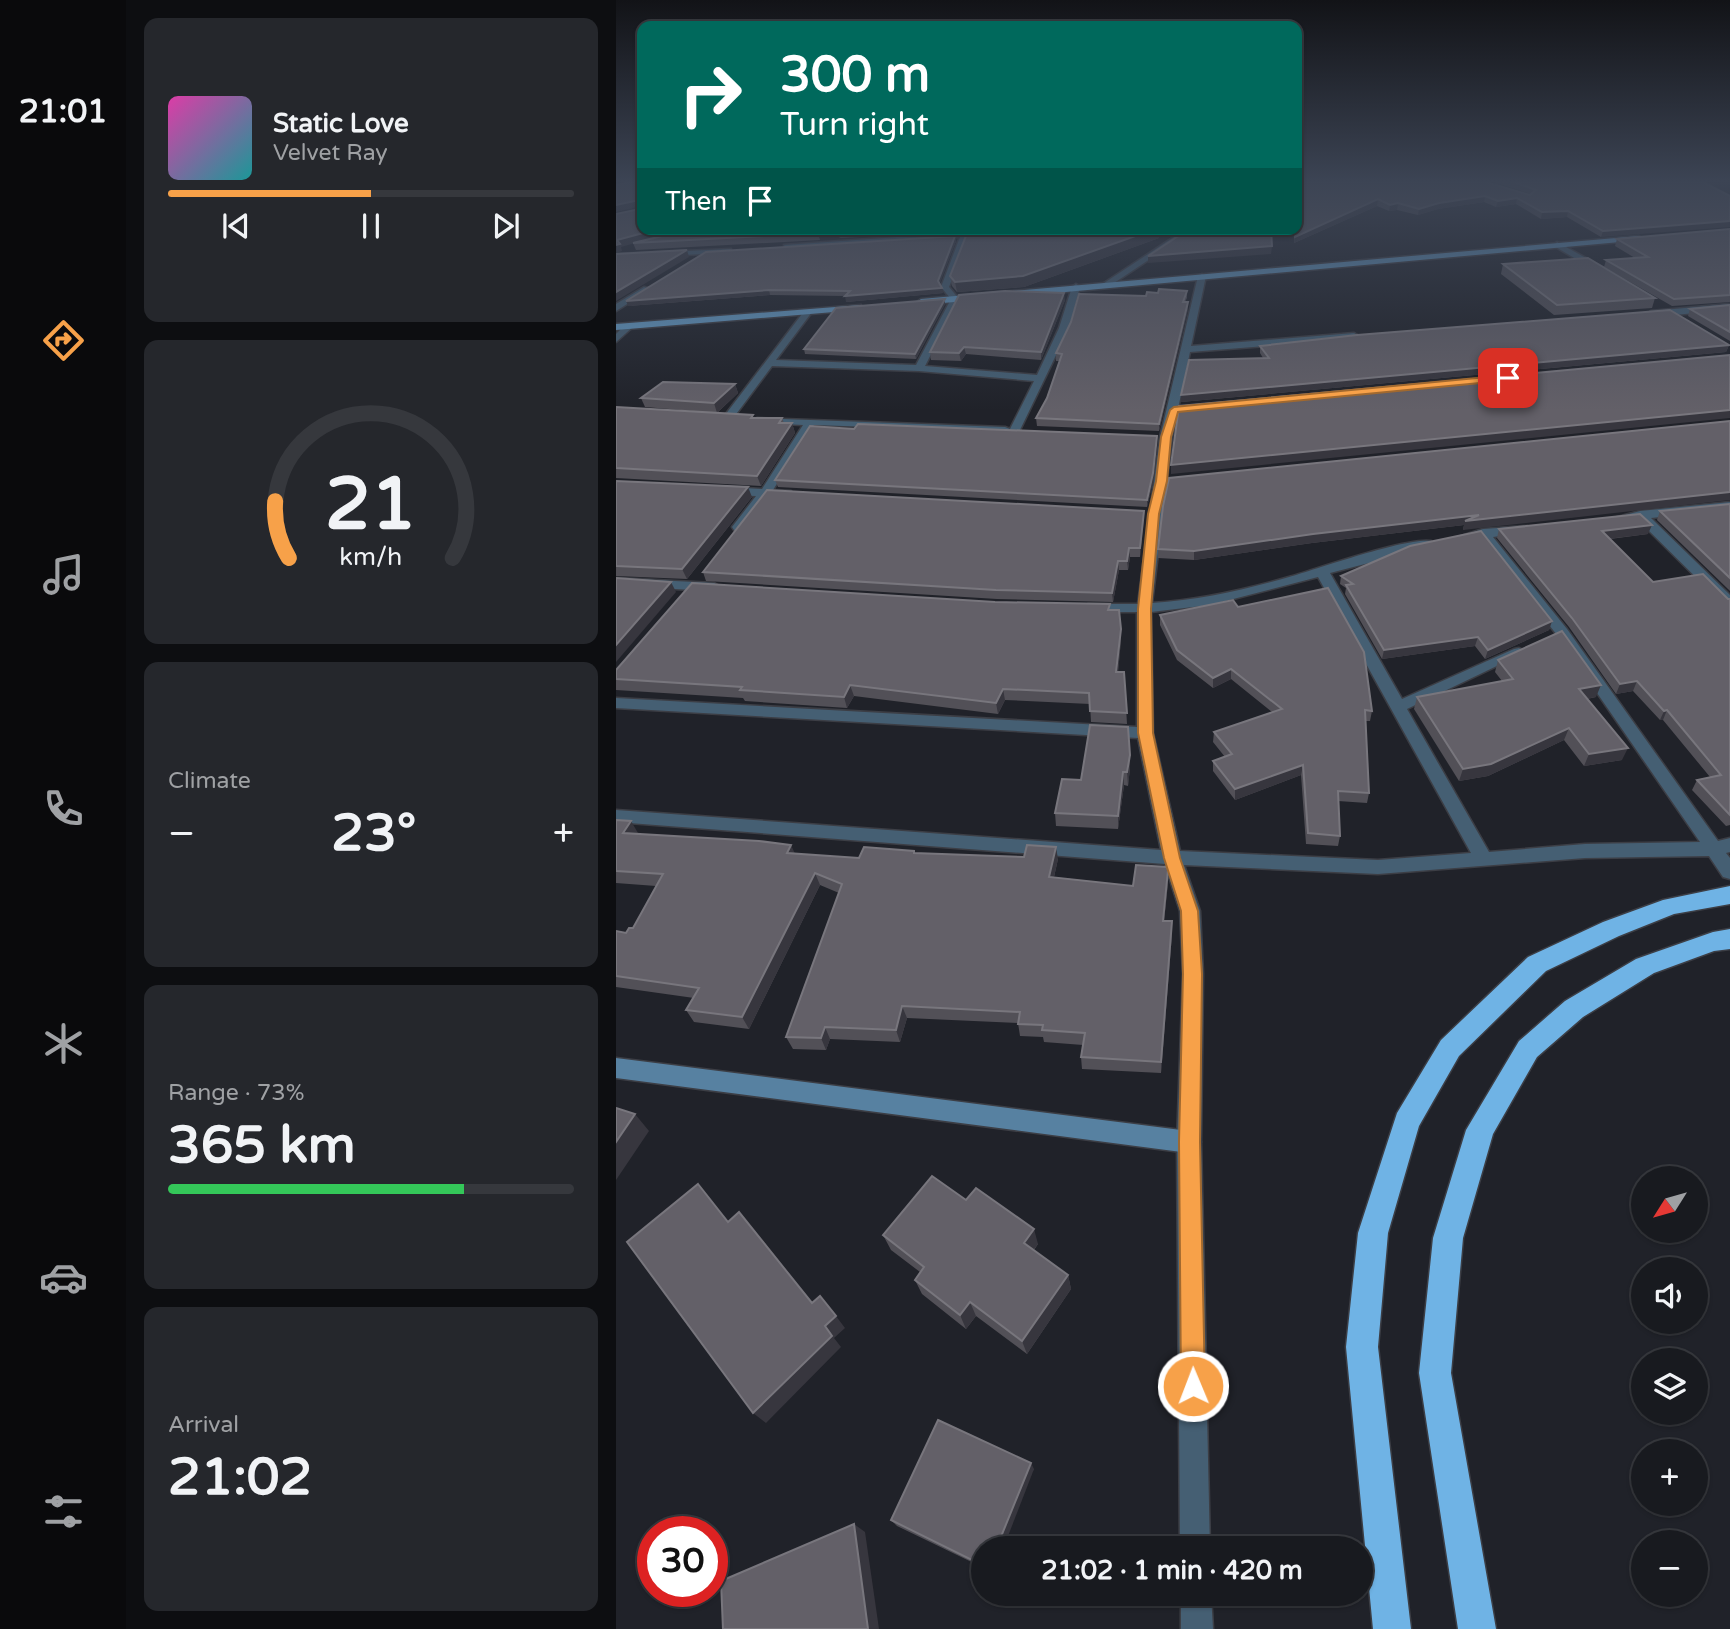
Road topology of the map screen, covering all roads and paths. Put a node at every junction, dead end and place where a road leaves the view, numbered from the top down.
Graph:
1 (699, 258) edge
2 (955, 258) edge
3 (1146, 258) edge
4 (1402, 258) edge
5 (1582, 258) edge
6 (684, 267) edge
7 (1202, 276) junction
8 (1615, 278) edge
9 (662, 281) edge
10 (1105, 285) junction
11 (1076, 287) junction
12 (955, 299) junction
13 (915, 302) edge
14 (1661, 305) edge
15 (875, 306) edge
16 (1730, 307) edge
17 (616, 308) edge
18 (808, 312) junction
19 (1672, 312) junction
20 (1645, 314) edge
21 (1684, 320) edge
22 (629, 326) junction
23 (616, 327) edge
24 (1367, 335) edge
25 (616, 339) edge
26 (1187, 349) junction
27 (770, 363) junction
28 (919, 368) junction
29 (1038, 378) junction
30 (713, 418) edge
31 (727, 419) junction
32 (741, 419) edge
33 (755, 420) edge
34 (811, 421) junction
35 (1015, 430) junction
36 (1028, 431) edge
37 (711, 490) edge
38 (765, 493) junction
39 (807, 495) edge
40 (1730, 506) edge
41 (1640, 516) junction
42 (1601, 520) edge
43 (1535, 527) edge
44 (1483, 533) junction
45 (733, 534) edge
46 (1322, 571) junction
47 (616, 582) edge
48 (734, 588) edge
49 (1730, 603) edge
50 (1077, 608) edge
51 (1144, 609) junction
52 (1549, 638) junction
53 (616, 703) edge
54 (1398, 707) junction
55 (1145, 733) junction
56 (616, 816) edge
57 (1721, 847) edge
58 (1172, 858) junction
59 (1483, 859) junction
60 (1730, 872) edge
61 (1730, 895) edge
62 (1730, 939) edge
63 (616, 1068) edge
64 (1189, 1142) junction
65 (1195, 1536) edge
66 (1196, 1606) edge
67 (1197, 1629) edge
68 (1392, 1629) edge
69 (1477, 1629) edge

1 - 6 street
2 - 12 street
3 - 10 street
4 - 7 main road
5 - 8 street
7 - 10 main road
7 - 26 street
9 - 17 street
10 - 11 main road
11 - 12 main road
11 - 29 street
12 - 13 main road
12 - 28 street
14 - 19 street
15 - 18 main road
16 - 19 street
18 - 22 main road
18 - 27 street
19 - 20 street
19 - 21 street
22 - 23 main road
22 - 25 street
24 - 26 street
26 - 51 street
27 - 28 street
27 - 31 street
28 - 29 street
29 - 35 street
30 - 31 street
31 - 32 street
33 - 34 street
34 - 35 street
34 - 38 street
35 - 36 street
37 - 38 street
38 - 39 street
38 - 45 street
40 - 41 street
41 - 42 street
41 - 49 street
43 - 44 street
44 - 46 street
44 - 52 street
46 - 51 street
46 - 54 street
47 - 48 street
50 - 51 street
51 - 55 street
52 - 54 street
52 - 57 street
53 - 55 street
54 - 59 street
55 - 58 street
56 - 58 street
57 - 59 street
57 - 60 street
58 - 59 street
58 - 64 street
61 - 68 highway
62 - 69 highway
63 - 64 main road
64 - 65 street
66 - 67 street

